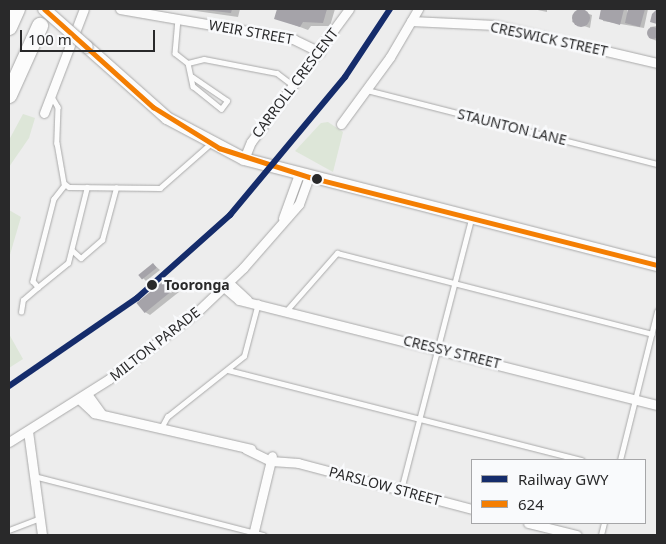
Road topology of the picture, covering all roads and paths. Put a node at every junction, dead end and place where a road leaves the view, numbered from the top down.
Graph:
1 (17, 9) edge
2 (44, 9) edge
3 (84, 9) edge
4 (120, 9) edge
5 (349, 9) edge
6 (418, 9) edge
7 (178, 19) junction
8 (411, 21) junction
9 (40, 26) dead end
10 (9, 27) edge
11 (320, 52) junction
12 (657, 63) edge
13 (188, 64) junction
14 (192, 77) junction
15 (294, 86) junction
16 (366, 90) junction
17 (9, 95) edge
18 (51, 95) junction
19 (44, 112) dead end
20 (341, 124) dead end
21 (210, 144) junction
22 (244, 159) junction
23 (657, 164) edge
24 (304, 175) junction
25 (65, 185) junction
26 (87, 187) junction
27 (116, 188) junction
28 (471, 218) junction
29 (72, 250) junction
30 (657, 265) edge
31 (455, 283) junction
32 (226, 285) junction
33 (38, 287) junction
34 (258, 303) junction
35 (287, 310) junction
36 (21, 312) dead end
37 (657, 312) edge
38 (652, 334) junction
39 (438, 349) junction
40 (228, 370) junction
41 (83, 397) junction
42 (635, 399) junction
43 (657, 405) edge
44 (418, 420) junction
45 (161, 428) junction
46 (28, 431) junction
47 (9, 442) edge
48 (271, 459) junction
49 (578, 459) edge
50 (620, 459) edge
51 (34, 476) junction
52 (400, 491) junction
53 (471, 509) edge
54 (40, 518) junction
55 (532, 524) edge
56 (9, 530) edge
57 (254, 534) edge
58 (42, 535) edge
59 (264, 535) edge
60 (578, 535) edge

1 - 10 highway
2 - 21 main road, bridge
3 - 18 street
4 - 7 street, WEIR STREET
5 - 11 street, CARROLL CRESCENT
6 - 8 street
7 - 11 street, WEIR STREET
7 - 13 lane
8 - 12 street, CRESWICK STREET
8 - 16 street
9 - 17 highway
11 - 15 street, CARROLL CRESCENT
13 - 14 lane
13 - 15 lane
14 - 14 lane
15 - 22 street, CARROLL CRESCENT
16 - 20 street
16 - 23 lane, STAUNTON LANE
18 - 19 street
18 - 25 lane
21 - 22 main road
21 - 27 lane
22 - 24 main road
24 - 28 main road
24 - 32 street, MILTON PARADE
25 - 26 lane
25 - 33 lane
26 - 27 lane
26 - 29 lane
27 - 29 lane
28 - 30 main road
28 - 31 lane
29 - 33 lane
31 - 35 lane
31 - 38 lane
31 - 39 lane
32 - 34 street, CRESSY STREET
32 - 41 street, MILTON PARADE
33 - 36 lane
34 - 35 street, CRESSY STREET
34 - 40 lane
35 - 39 street, CRESSY STREET
37 - 38 lane
38 - 42 lane
39 - 42 street, CRESSY STREET
39 - 44 lane
40 - 44 lane
40 - 45 lane
41 - 45 street, PARSLOW STREET
41 - 46 street, MILTON PARADE
42 - 43 street, CRESSY STREET
42 - 50 lane
44 - 49 lane
44 - 52 lane
45 - 48 street, PARSLOW STREET
46 - 47 street, MILTON PARADE
46 - 51 street
48 - 52 street, PARSLOW STREET
48 - 57 street
51 - 54 street
51 - 57 lane
52 - 53 street, PARSLOW STREET
54 - 56 lane
54 - 58 street
55 - 60 street
57 - 59 lane

